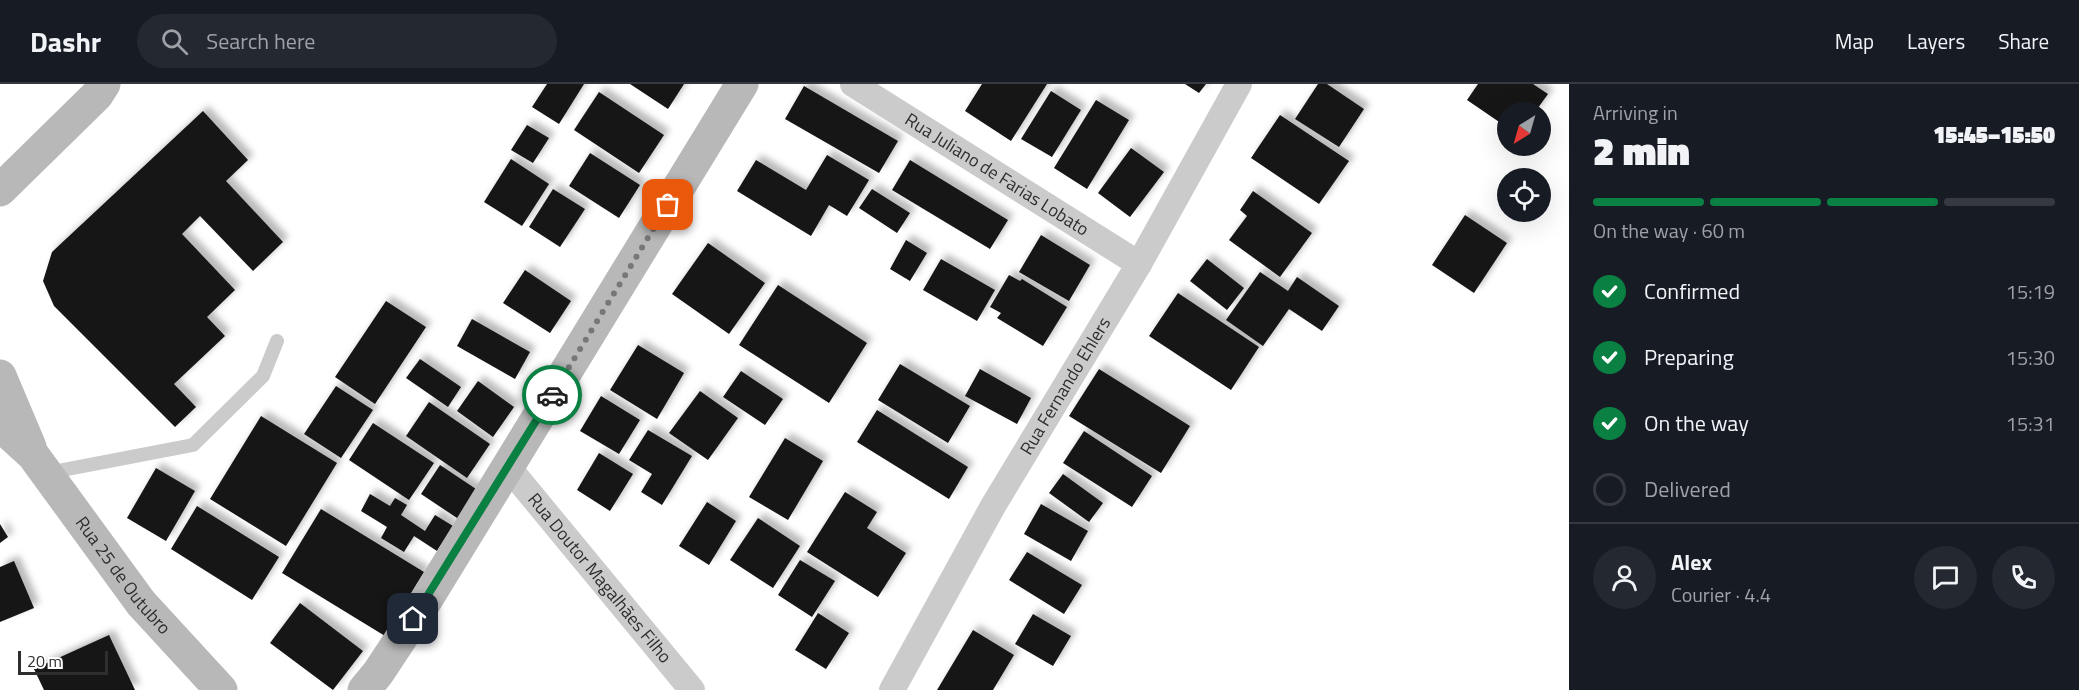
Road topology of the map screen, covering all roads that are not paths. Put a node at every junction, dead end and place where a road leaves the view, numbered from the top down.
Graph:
1 (104, 84) edge
2 (742, 84) edge
3 (853, 84) edge
4 (1239, 84) edge
5 (0, 190) edge
6 (1139, 264) junction
7 (277, 341) dead end
8 (0, 376) edge
9 (0, 426) edge
10 (40, 464) junction
11 (508, 467) junction
12 (372, 684) edge
13 (221, 690) edge
14 (692, 690) edge
15 (892, 690) edge

1 - 5 main road
2 - 11 main road
3 - 6 street, Rua Juliano de Farias Lobato
4 - 6 street, Rua Fernando Ehlers
6 - 15 street, Rua Fernando Ehlers
7 - 10 lane
8 - 10 main road
9 - 10 main road
10 - 13 main road, Rua 25 de Outubro
11 - 12 main road
11 - 14 street, Rua Doutor Magalhães Filho

